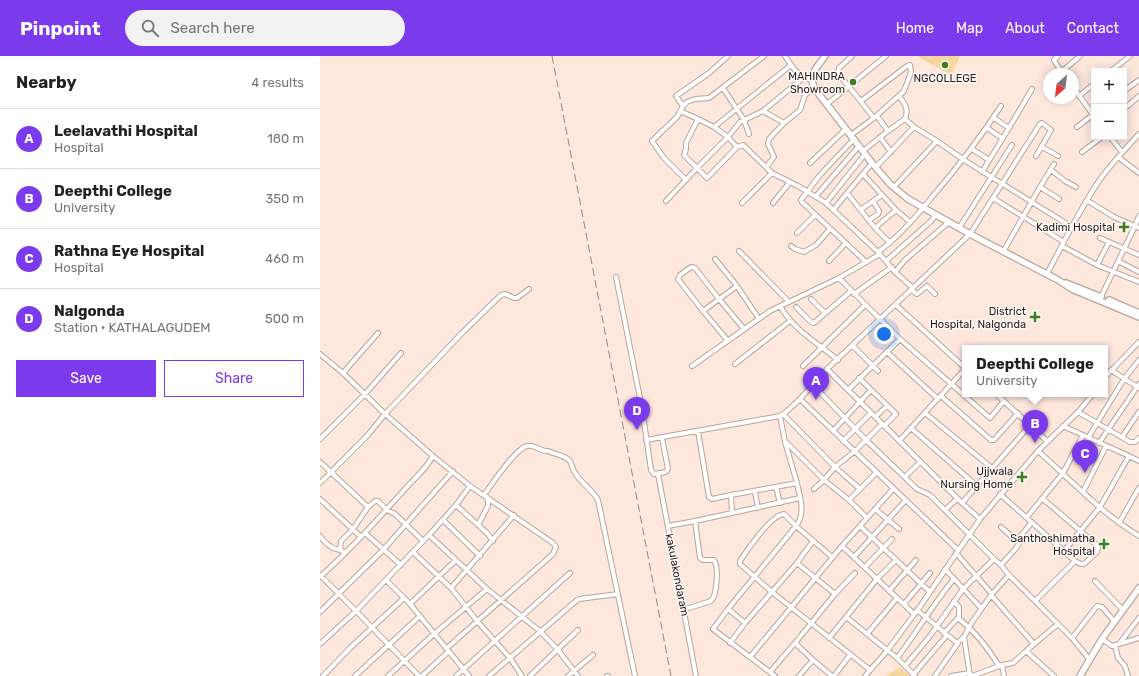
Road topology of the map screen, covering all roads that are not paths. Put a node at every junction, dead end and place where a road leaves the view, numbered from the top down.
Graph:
1 (728, 56) edge
2 (764, 56) edge
3 (785, 56) edge
4 (825, 56) edge
5 (852, 56) edge
6 (886, 56) edge
7 (1050, 56) edge
8 (1058, 56) edge
9 (1080, 56) edge
10 (1130, 56) edge
11 (1054, 60) junction
12 (791, 65) junction
13 (1059, 68) edge
14 (1067, 68) edge
15 (1115, 68) edge
16 (803, 78) junction
17 (812, 80) junction
18 (1139, 80) edge
19 (848, 86) junction
20 (1091, 86) edge
21 (814, 87) junction
22 (723, 88) junction
23 (1032, 89) dead end
24 (1127, 89) edge
25 (899, 96) junction
26 (1079, 96) joint
27 (1139, 96) edge
28 (861, 101) junction
29 (827, 104) junction
30 (683, 106) junction
31 (1001, 106) dead end
32 (1127, 106) edge
33 (736, 108) junction
34 (680, 111) junction
35 (763, 111) junction
36 (1091, 111) edge
37 (875, 117) junction
38 (1091, 117) edge
39 (994, 118) junction
40 (698, 119) junction
41 (905, 119) junction
42 (744, 120) junction
43 (784, 123) junction
44 (714, 126) junction
45 (914, 127) junction
46 (1077, 127) dead end
47 (846, 128) junction
48 (987, 128) junction
49 (1009, 128) junction
50 (888, 131) junction
51 (749, 134) dead end
52 (1139, 134) edge
53 (728, 137) junction
54 (852, 137) junction
55 (880, 137) junction
56 (1002, 138) junction
57 (1098, 140) edge
58 (1112, 140) edge
59 (938, 141) junction
60 (1012, 145) dead end
61 (737, 147) junction
62 (1042, 147) junction
63 (972, 149) junction
64 (862, 150) junction
65 (891, 152) junction
66 (1082, 152) dead end
67 (1122, 152) junction
68 (1036, 156) dead end
69 (1058, 156) dead end
70 (1118, 157) junction
71 (964, 160) junction
72 (989, 160) junction
73 (810, 163) dead end
74 (1054, 164) dead end
75 (874, 165) junction
76 (766, 167) junction
77 (697, 168) junction
78 (1051, 170) junction
79 (982, 172) junction
80 (772, 173) junction
81 (1139, 173) edge
82 (863, 174) junction
83 (992, 177) junction
84 (686, 180) junction
85 (790, 182) junction
86 (1002, 183) junction
87 (894, 187) junction
88 (1040, 187) junction
89 (1076, 187) dead end
90 (807, 190) junction
91 (847, 193) junction
92 (882, 195) junction
93 (816, 196) junction
94 (992, 198) junction
95 (1059, 198) dead end
96 (666, 201) dead end
97 (873, 201) junction
98 (1088, 201) junction
99 (773, 202) dead end
100 (1032, 202) junction
101 (742, 203) dead end
102 (826, 203) junction
103 (923, 208) junction
104 (834, 209) junction
105 (860, 210) junction
106 (896, 210) junction
107 (815, 215) junction
108 (936, 215) junction
109 (1139, 216) edge
110 (1023, 217) junction
111 (869, 220) junction
112 (910, 222) junction
113 (949, 222) junction
114 (1072, 227) junction
115 (1137, 227) edge
116 (875, 228) junction
117 (959, 228) junction
118 (830, 229) junction
119 (797, 233) dead end
120 (970, 234) junction
121 (1100, 238) dead end
122 (1109, 242) junction
123 (846, 243) junction
124 (890, 243) junction
125 (1063, 244) junction
126 (791, 246) dead end
127 (1124, 248) junction
128 (739, 251) dead end
129 (1003, 252) junction
130 (879, 253) junction
131 (1139, 255) edge
132 (715, 259) dead end
133 (828, 261) dead end
134 (886, 261) junction
135 (866, 262) junction
136 (1118, 262) junction
137 (1097, 265) junction
138 (892, 267) junction
139 (1113, 271) junction
140 (895, 272) junction
141 (1139, 272) edge
142 (1047, 274) junction
143 (616, 277) dead end
144 (839, 278) junction
145 (1058, 280) junction
146 (1139, 282) edge
147 (737, 286) junction
148 (529, 289) dead end
149 (912, 289) junction
150 (853, 292) junction
151 (935, 294) dead end
152 (1101, 297) junction
153 (719, 299) junction
154 (812, 299) dead end
155 (789, 302) junction
156 (865, 305) junction
157 (896, 305) junction
158 (780, 306) junction
159 (796, 307) dead end
160 (703, 311) junction
161 (825, 313) junction
162 (1139, 313) edge
163 (1139, 317) edge
164 (759, 319) junction
165 (880, 320) junction
166 (790, 321) junction
167 (744, 329) junction
168 (378, 333) dead end
169 (900, 340) junction
170 (728, 341) junction
171 (1139, 342) edge
172 (853, 346) junction
173 (822, 347) junction
174 (887, 352) junction
175 (401, 353) dead end
176 (320, 354) edge
177 (838, 360) junction
178 (1139, 360) edge
179 (735, 364) dead end
180 (873, 365) junction
181 (692, 366) dead end
182 (803, 366) dead end
183 (962, 366) edge
184 (827, 369) junction
185 (1112, 370) junction
186 (878, 371) dead end
187 (962, 372) edge
188 (343, 373) junction
189 (1108, 374) edge
190 (859, 378) junction
191 (1124, 380) junction
192 (952, 384) junction
193 (813, 385) junction
194 (1138, 387) edge
195 (848, 390) junction
196 (870, 390) junction
197 (962, 393) edge
198 (365, 394) junction
199 (967, 397) edge
200 (999, 397) edge
201 (1090, 397) edge
202 (940, 398) junction
203 (800, 399) junction
204 (859, 401) junction
205 (1004, 401) junction
206 (887, 406) junction
207 (1078, 412) junction
208 (1139, 412) edge
209 (871, 413) junction
210 (925, 413) junction
211 (1018, 413) junction
212 (385, 414) junction
213 (782, 415) junction
214 (875, 417) junction
215 (845, 418) junction
216 (1096, 423) junction
217 (883, 425) junction
218 (1030, 425) junction
219 (1063, 426) junction
220 (911, 428) junction
221 (855, 429) junction
222 (1108, 429) junction
223 (698, 431) junction
224 (833, 431) junction
225 (1083, 435) junction
226 (1122, 437) junction
227 (662, 438) junction
228 (1088, 438) junction
229 (1139, 438) edge
230 (320, 439) edge
231 (646, 440) junction
232 (866, 440) junction
233 (843, 441) junction
234 (899, 441) junction
235 (1047, 441) junction
236 (785, 442) junction
237 (1099, 443) junction
238 (1106, 446) junction
239 (854, 451) junction
240 (1038, 451) junction
241 (433, 456) junction
242 (1129, 456) junction
243 (1139, 461) edge
244 (320, 462) edge
245 (920, 462) junction
246 (836, 467) junction
247 (992, 468) junction
248 (331, 472) junction
249 (453, 472) junction
250 (876, 473) junction
251 (1063, 473) junction
252 (658, 474) junction
253 (905, 477) junction
254 (824, 480) junction
255 (320, 483) edge
256 (797, 483) junction
257 (470, 486) junction
258 (977, 486) junction
259 (776, 487) junction
260 (1139, 488) edge
261 (814, 489) dead end
262 (860, 489) junction
263 (893, 490) junction
264 (755, 492) junction
265 (1083, 492) junction
266 (1000, 494) junction
267 (731, 495) junction
268 (486, 496) junction
269 (800, 498) junction
270 (957, 498) junction
271 (320, 499) edge
272 (1043, 499) junction
273 (849, 500) junction
274 (905, 500) junction
275 (780, 503) junction
276 (962, 503) junction
277 (456, 505) junction
278 (368, 507) junction
279 (1100, 507) junction
280 (758, 508) junction
281 (875, 509) junction
282 (387, 510) junction
283 (945, 510) junction
284 (732, 513) junction
285 (514, 515) junction
286 (1027, 517) junction
287 (867, 518) junction
288 (980, 519) junction
289 (443, 520) junction
290 (887, 520) junction
291 (695, 521) junction
292 (1032, 522) junction
293 (1119, 523) junction
294 (406, 525) junction
295 (478, 525) junction
296 (668, 526) junction
297 (796, 526) junction
298 (860, 526) junction
299 (1001, 527) dead end
300 (899, 528) dead end
301 (353, 529) junction
302 (1080, 530) junction
303 (969, 534) junction
304 (363, 535) junction
305 (429, 535) junction
306 (1139, 535) edge
307 (320, 536) edge
308 (872, 538) junction
309 (892, 539) dead end
310 (423, 541) junction
311 (493, 541) junction
312 (813, 541) junction
313 (1019, 543) junction
314 (842, 546) junction
315 (883, 548) junction
316 (340, 549) junction
317 (383, 550) junction
318 (1064, 551) junction
319 (413, 552) junction
320 (957, 552) junction
321 (345, 553) junction
322 (480, 556) junction
323 (832, 557) junction
324 (854, 557) junction
325 (994, 559) junction
326 (456, 560) junction
327 (896, 560) junction
328 (916, 560) dead end
329 (1075, 561) junction
330 (797, 563) junction
331 (401, 565) junction
332 (1001, 565) junction
333 (865, 567) junction
334 (945, 569) junction
335 (467, 570) junction
336 (907, 571) junction
337 (570, 573) dead end
338 (855, 573) dead end
339 (930, 573) dead end
340 (320, 575) edge
341 (754, 576) junction
342 (977, 576) junction
343 (1009, 576) junction
344 (439, 577) junction
345 (815, 578) junction
346 (877, 579) junction
347 (954, 579) junction
348 (386, 580) junction
349 (1096, 581) dead end
350 (921, 584) junction
351 (451, 588) junction
352 (1139, 588) edge
353 (487, 589) junction
354 (963, 589) junction
355 (890, 591) junction
356 (772, 592) junction
357 (930, 592) junction
358 (339, 594) junction
359 (618, 594) junction
360 (835, 594) junction
361 (991, 594) junction
362 (404, 598) junction
363 (897, 598) junction
364 (501, 600) junction
365 (954, 601) junction
366 (1035, 601) junction
367 (410, 604) junction
368 (904, 604) junction
369 (467, 607) junction
370 (791, 607) junction
371 (981, 608) junction
372 (728, 609) junction
373 (683, 610) junction
374 (1123, 610) junction
375 (356, 611) junction
376 (320, 612) edge
377 (916, 612) junction
378 (420, 616) junction
379 (521, 617) junction
380 (846, 617) junction
381 (926, 617) junction
382 (1139, 618) edge
383 (959, 619) junction
384 (477, 621) junction
385 (1114, 621) junction
386 (745, 623) junction
387 (811, 623) junction
388 (1058, 624) junction
389 (969, 626) junction
390 (372, 627) junction
391 (937, 627) junction
392 (578, 630) dead end
393 (540, 631) junction
394 (434, 634) junction
395 (867, 634) junction
396 (946, 634) junction
397 (964, 637) junction
398 (829, 638) junction
399 (1072, 638) junction
400 (1139, 638) edge
401 (1102, 639) junction
402 (495, 641) junction
403 (730, 643) junction
404 (794, 643) junction
405 (958, 643) junction
406 (320, 644) edge
407 (388, 644) junction
408 (1034, 644) junction
409 (1117, 645) junction
410 (448, 649) junction
411 (558, 650) junction
412 (887, 650) junction
413 (1026, 651) junction
414 (593, 655) dead end
415 (850, 655) junction
416 (750, 657) junction
417 (510, 658) junction
418 (897, 658) junction
419 (405, 660) junction
420 (813, 660) junction
421 (1090, 660) junction
422 (1001, 665) junction
423 (905, 666) junction
424 (463, 670) junction
425 (870, 670) junction
426 (574, 671) junction
427 (770, 672) junction
428 (914, 675) edge
429 (971, 675) edge
430 (323, 676) edge
431 (354, 676) edge
432 (388, 676) edge
433 (419, 676) edge
434 (422, 676) edge
435 (456, 676) edge
436 (469, 676) edge
437 (489, 676) edge
438 (522, 676) edge
439 (530, 676) edge
440 (568, 676) edge
441 (578, 676) edge
442 (635, 676) edge
443 (696, 676) edge
444 (775, 676) edge
445 (799, 676) edge
446 (833, 676) edge
447 (865, 676) edge
448 (935, 676) edge
449 (950, 676) edge
450 (1004, 676) edge
451 (1054, 676) edge
452 (1080, 676) edge
453 (1128, 676) edge

1 - 30 street
2 - 22 street
3 - 12 street
4 - 17 street
5 - 19 street
6 - 19 street
7 - 11 street
8 - 11 street
9 - 14 street
10 - 15 street
11 - 13 street
12 - 16 street
12 - 33 street
16 - 17 street
16 - 35 street
17 - 21 street
18 - 24 street
19 - 28 street
19 - 29 street
20 - 26 street
21 - 29 street
21 - 43 street
22 - 30 street
22 - 33 street
23 - 49 street
25 - 28 street
25 - 37 street
25 - 41 street
26 - 36 street
27 - 32 street
28 - 37 street
29 - 47 street
30 - 34 street
31 - 39 street
33 - 42 street
33 - 44 street
34 - 40 street
34 - 84 street
35 - 42 street
35 - 43 street
37 - 50 street
37 - 54 street
38 - 46 street
39 - 48 street
39 - 49 street
40 - 44 street
40 - 77 street
41 - 45 street
41 - 50 street
42 - 51 street
42 - 53 street
43 - 76 street
44 - 53 street
45 - 59 street
45 - 65 street
47 - 54 street
47 - 73 street
48 - 56 street
48 - 63 street
49 - 56 street
50 - 55 street
52 - 67 street
53 - 61 street
53 - 77 street
54 - 64 street
54 - 90 street
55 - 64 street
55 - 65 street
56 - 72 street
57 - 66 street
58 - 67 street
59 - 71 street
59 - 87 street
60 - 83 street
61 - 76 street
61 - 77 street
62 - 68 street
62 - 69 street
62 - 86 street
63 - 71 street
63 - 72 street
64 - 75 street
64 - 93 street
64 - 102 street
65 - 75 street
67 - 70 street
70 - 81 street
70 - 98 street
71 - 79 street
71 - 103 street
72 - 79 street
74 - 78 street
75 - 82 street
75 - 87 street
76 - 80 street
77 - 84 street
78 - 88 street
78 - 89 street
79 - 83 street
80 - 85 street
80 - 101 street
82 - 91 street
82 - 92 street
83 - 86 street
83 - 117 street
84 - 96 street
85 - 90 street
85 - 99 street
86 - 94 street
86 - 100 street
87 - 103 street
88 - 95 street
88 - 100 street
90 - 93 street
90 - 107 street
91 - 104 street
91 - 105 street
92 - 97 street
92 - 106 street
93 - 102 street
94 - 110 street
94 - 120 street
97 - 105 street
97 - 111 street
98 - 114 street
98 - 115 street
100 - 110 street
100 - 114 street
102 - 104 street
103 - 108 street
103 - 112 street
104 - 130 street
105 - 111 street
106 - 112 street
106 - 116 street
107 - 118 street
107 - 119 street
108 - 113 street
108 - 134 street
109 - 115 street
110 - 125 street
110 - 129 street
111 - 116 street
112 - 124 street
113 - 117 street
113 - 140 street
114 - 125 street
115 - 127 street
116 - 124 street
117 - 120 street
118 - 123 street
118 - 126 street
120 - 129 street
120 - 149 street
121 - 122 street
122 - 127 street
122 - 137 street
123 - 133 street
123 - 135 street
124 - 130 street
125 - 137 street
125 - 142 street
127 - 131 street
127 - 136 street
128 - 155 street
129 - 142 street
130 - 134 street
130 - 135 street
132 - 147 street
134 - 138 street
135 - 144 street
136 - 139 street
136 - 141 street
137 - 139 street
138 - 140 street
138 - 150 street
139 - 146 street
139 - 152 street
140 - 149 street
142 - 145 street
143 - 231 street
144 - 150 street
144 - 155 street
145 - 152 street
145 - 163 street
147 - 153 street
147 - 164 street
148 - 212 street
149 - 151 street
149 - 157 street
150 - 156 street
150 - 161 street
152 - 162 street
153 - 160 street
153 - 160 street
153 - 167 street
154 - 161 street
155 - 158 street
156 - 165 street
156 - 173 street
157 - 165 street
157 - 183 street
158 - 164 street
158 - 166 street
159 - 161 street
160 - 170 street
164 - 167 street
165 - 169 street
165 - 172 street
166 - 173 street
166 - 179 street
167 - 170 street
168 - 188 street
169 - 174 street
169 - 192 street
170 - 181 street
171 - 185 street
172 - 177 street
172 - 180 street
173 - 177 street
173 - 182 street
174 - 180 street
174 - 202 street
175 - 198 street
176 - 188 street
177 - 184 street
178 - 191 street
180 - 186 street
180 - 190 street
184 - 193 street
184 - 195 street
185 - 189 street
185 - 191 street
187 - 192 street
188 - 198 street
190 - 195 street
190 - 196 street
191 - 194 street
191 - 216 street
192 - 197 street
192 - 202 street
193 - 203 street
193 - 215 street
194 - 222 street
195 - 204 street
196 - 204 street
196 - 206 street
198 - 212 street
198 - 230 street
199 - 205 street
200 - 205 street
201 - 207 street
202 - 210 street
202 - 211 street
203 - 213 street
203 - 224 street
204 - 209 street
204 - 215 street
205 - 211 street
206 - 214 street
206 - 217 street
207 - 216 street
207 - 219 street
208 - 226 street
209 - 214 street
209 - 221 street
210 - 220 street
210 - 247 street
211 - 218 street
212 - 241 street
212 - 248 street
213 - 223 street
213 - 236 street
213 - 246 street
214 - 217 street
215 - 221 street
215 - 224 street
216 - 222 street
216 - 228 street
217 - 232 street
217 - 234 street
218 - 235 street
218 - 247 street
219 - 225 street
219 - 235 street
220 - 234 street
220 - 258 street
221 - 232 street
221 - 233 street
222 - 226 street
222 - 237 street
223 - 227 street
223 - 267 street
224 - 233 street
225 - 228 street
225 - 251 street
226 - 229 street
227 - 231 street
227 - 252 street
228 - 237 street
231 - 252 street, kakulakondaram
232 - 239 street
232 - 253 street
233 - 239 street
234 - 245 street
235 - 240 street
236 - 254 street
236 - 256 street
237 - 238 street
238 - 242 street
238 - 265 street
239 - 246 street
239 - 250 street
240 - 251 street
240 - 266 street
241 - 249 street
241 - 282 street
242 - 243 street
242 - 279 street
244 - 248 street
245 - 253 street
245 - 270 street
246 - 254 street
246 - 262 street
247 - 258 street
248 - 255 street
248 - 278 street
249 - 257 street
249 - 294 street
250 - 262 street
250 - 263 street
251 - 265 street
251 - 272 street
252 - 296 street, kakulakondaram
253 - 283 street
254 - 261 street
254 - 273 street
256 - 259 street
256 - 269 street
257 - 268 street
257 - 277 street
258 - 276 street
259 - 264 street
259 - 275 street
260 - 293 street
262 - 273 street
263 - 274 street
263 - 281 street
264 - 267 street
264 - 280 street
265 - 279 street
266 - 286 street
266 - 288 street
267 - 284 street
268 - 285 street
268 - 295 street
268 - 359 street
269 - 275 street
269 - 297 street
270 - 276 street
270 - 283 street
271 - 301 street
272 - 286 street
272 - 302 street
273 - 287 street
274 - 290 street
274 - 320 street
275 - 280 street
276 - 288 street
277 - 289 street
277 - 295 street
278 - 282 street
278 - 301 street
279 - 293 street
279 - 302 street
280 - 284 street
281 - 287 street
281 - 290 street
282 - 294 street
282 - 304 street
283 - 303 street
284 - 291 street
285 - 311 street
285 - 364 street
286 - 292 street
287 - 298 street
288 - 303 street
289 - 305 street
289 - 322 street
290 - 300 street
290 - 308 street
291 - 296 street
291 - 373 street
292 - 313 street
292 - 318 street
293 - 306 street
294 - 310 street
294 - 317 street
295 - 311 street
296 - 373 street, kakulakondaram
297 - 312 street
297 - 341 street
297 - 341 street
298 - 308 street
298 - 314 street
299 - 313 street
301 - 304 street
301 - 316 street
302 - 318 street
302 - 329 street
303 - 320 street
303 - 325 street
304 - 317 street
304 - 321 street
305 - 310 street
305 - 326 street
307 - 316 street
308 - 315 street
308 - 324 street
309 - 315 street
310 - 319 street
311 - 322 street
312 - 323 street
312 - 330 street
313 - 332 street
314 - 323 street
314 - 324 street
315 - 327 street
315 - 333 street
316 - 321 street
317 - 331 street
317 - 358 street
318 - 329 street
319 - 331 street
319 - 344 street
320 - 334 street
320 - 342 street
321 - 340 street
322 - 335 street
323 - 345 street
324 - 333 street
325 - 332 street
325 - 342 street
326 - 335 street
326 - 344 street
327 - 336 street
327 - 346 street
328 - 336 street
329 - 366 street
330 - 345 street
330 - 356 street
331 - 348 street
332 - 343 street
333 - 346 street
334 - 347 street
334 - 357 street
335 - 351 street
335 - 353 street
336 - 350 street
336 - 355 street
337 - 379 street
338 - 360 street
339 - 350 street
340 - 358 street
341 - 356 street
341 - 372 street
342 - 354 street
342 - 361 street
343 - 361 street
343 - 366 street
344 - 351 street
344 - 367 street
345 - 360 street
345 - 370 street
346 - 355 street
346 - 380 street
347 - 354 street
347 - 381 street
348 - 362 street
348 - 375 street
349 - 374 street
350 - 357 street
350 - 368 street
351 - 369 street
352 - 374 street
353 - 364 street
353 - 369 street
354 - 365 street
354 - 371 street
355 - 363 street
356 - 370 street
356 - 386 street
357 - 377 street
358 - 375 street
358 - 376 street
359 - 393 street
359 - 442 street
360 - 387 street
361 - 371 street
361 - 408 street
362 - 367 street
362 - 390 street
363 - 368 street
363 - 395 street
364 - 379 street
364 - 384 street
365 - 383 street
365 - 391 street
366 - 388 street
367 - 378 street
368 - 377 street
369 - 384 street
369 - 394 street
370 - 387 street
370 - 416 street
371 - 389 street
372 - 386 street
372 - 403 street
373 - 443 street, kakulakondaram
374 - 385 street
375 - 390 street
375 - 406 street
377 - 381 street
377 - 412 street
378 - 394 street
378 - 407 street
379 - 393 street
379 - 402 street
380 - 395 street
380 - 398 street
381 - 391 street
381 - 418 street
382 - 409 street
383 - 389 street
383 - 396 street
384 - 402 street
384 - 410 street
385 - 399 street
385 - 401 street
386 - 403 street
387 - 398 street
387 - 404 street
388 - 399 street
388 - 408 street
389 - 397 street
389 - 422 street
390 - 407 street
390 - 430 street
391 - 396 street
391 - 423 street
392 - 411 street
393 - 411 street
393 - 417 street
394 - 410 street
394 - 419 street
395 - 412 street
396 - 405 street
396 - 428 street
397 - 405 street
397 - 429 street
398 - 415 street
399 - 421 street
400 - 409 street
401 - 409 street
401 - 421 street
402 - 417 street
402 - 424 street
403 - 416 street
404 - 420 street
404 - 427 street
405 - 448 street
407 - 419 street
407 - 431 street
408 - 413 street
409 - 453 street
410 - 424 street
410 - 434 street
411 - 426 street
411 - 439 street
412 - 418 street
412 - 425 street
413 - 422 street
413 - 451 street
414 - 426 street
415 - 425 street
415 - 446 street
416 - 427 street
417 - 437 street
417 - 438 street
418 - 423 street
419 - 432 street
419 - 433 street
420 - 445 street
420 - 446 street
421 - 452 street
422 - 429 street
422 - 450 street
423 - 428 street
424 - 435 street
424 - 436 street
425 - 447 street
426 - 440 street
426 - 441 street
427 - 444 street
429 - 449 street

